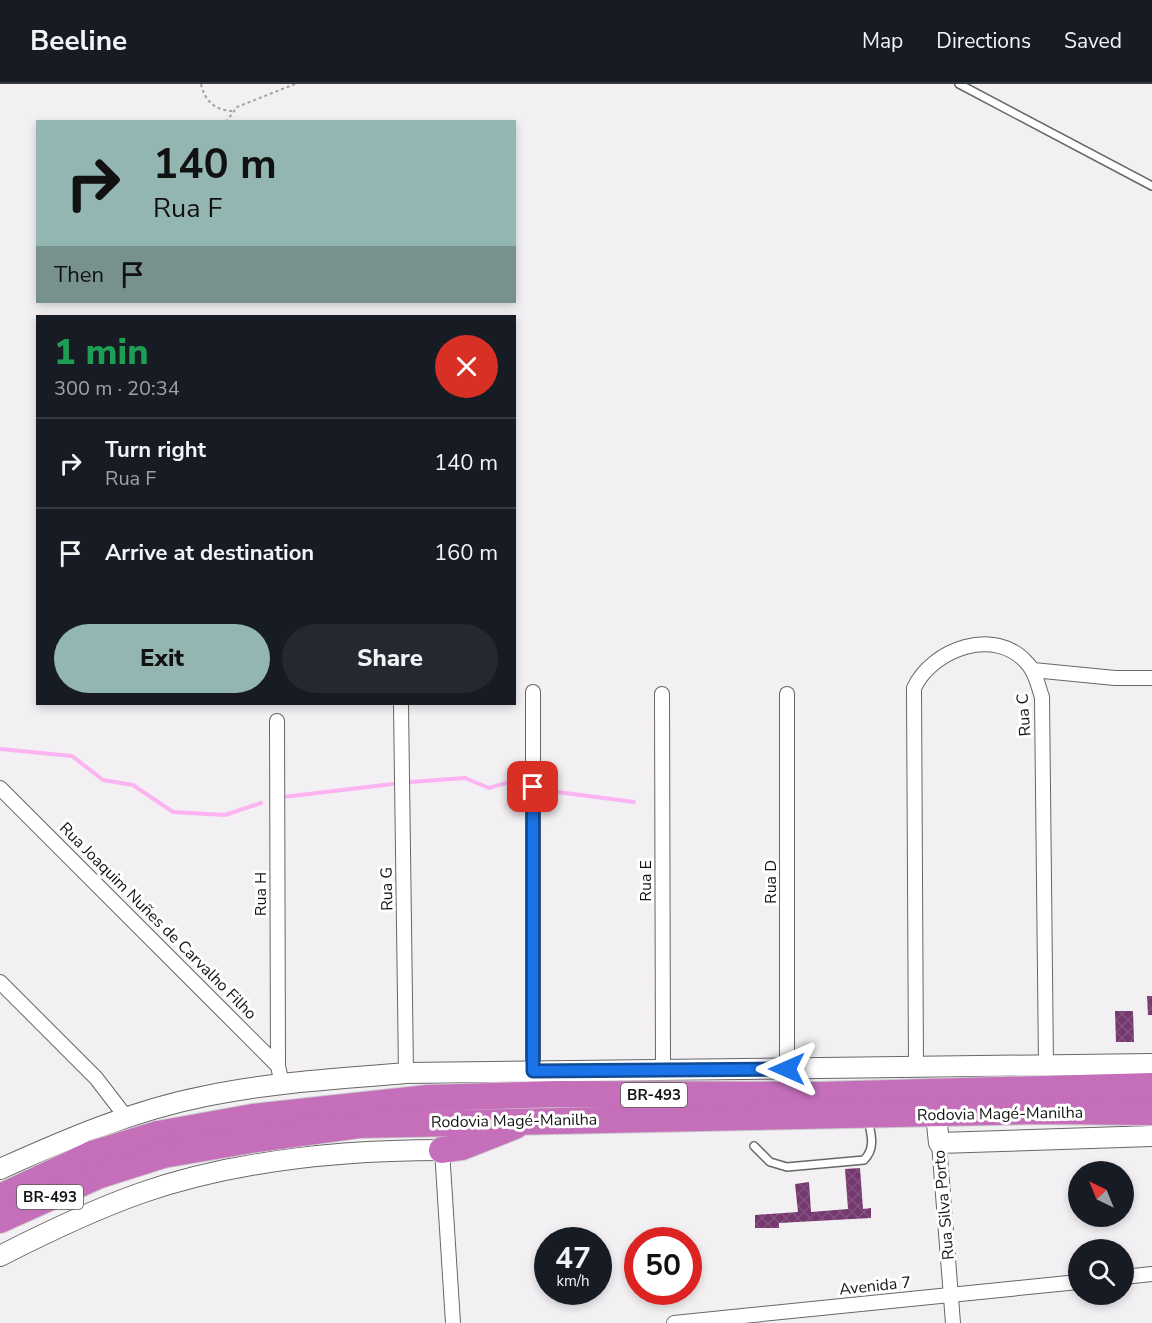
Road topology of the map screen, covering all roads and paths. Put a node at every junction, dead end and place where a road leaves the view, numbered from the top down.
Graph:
1 (201, 84) edge
2 (295, 84) edge
3 (958, 84) edge
4 (232, 111) junction
5 (227, 120) edge
6 (1152, 186) edge
7 (1033, 670) junction
8 (1152, 678) edge
9 (533, 692) dead end
10 (662, 694) dead end
11 (788, 694) dead end
12 (400, 705) edge
13 (277, 721) dead end
14 (0, 788) edge
15 (0, 982) edge
16 (1152, 1064) edge
17 (1046, 1065) junction
18 (916, 1066) junction
19 (663, 1069) junction
20 (787, 1069) junction
21 (533, 1071) junction
22 (406, 1074) junction
23 (280, 1075) junction
24 (1152, 1086) edge
25 (1152, 1112) edge
26 (936, 1115) junction
27 (868, 1117) junction
28 (116, 1120) junction
29 (524, 1120) junction
30 (1152, 1136) edge
31 (939, 1143) junction
32 (160, 1144) junction
33 (754, 1146) dead end
34 (442, 1150) junction
35 (96, 1164) junction
36 (0, 1169) edge
37 (149, 1191) junction
38 (0, 1197) edge
39 (0, 1220) edge
40 (0, 1257) edge
41 (1152, 1274) edge
42 (1134, 1276) edge
43 (1068, 1282) edge
44 (951, 1294) junction
45 (453, 1323) edge
46 (674, 1323) edge
47 (953, 1323) edge

1 - 4 path
2 - 4 path
3 - 6 lane
4 - 5 path
7 - 8 street
7 - 17 street, Rua C
7 - 18 street, Rua C
9 - 21 street
10 - 19 street, Rua E
11 - 20 street, Rua D
12 - 22 street, Rua G
13 - 23 street, Rua H
14 - 23 street, Rua Joaquim Nuñes de Carvalho Filho
15 - 28 street
16 - 17 main road
17 - 18 main road
18 - 20 main road
19 - 20 main road
19 - 21 main road
21 - 22 main road
22 - 23 main road
23 - 28 main road
24 - 32 highway, Rodovia Magé-Manilha / BR-493
25 - 26 highway, Rodovia Magé-Manilha / BR-493
26 - 27 highway, Rodovia Magé-Manilha / BR-493
26 - 31 main road, Rua Silva Porto
27 - 29 highway, Rodovia Magé-Manilha / BR-493
27 - 33 lane
28 - 36 main road
28 - 37 main road
29 - 32 highway, Rodovia Magé-Manilha / BR-493
29 - 34 highway
30 - 31 main road
31 - 44 street, Rua Silva Porto
32 - 35 highway, Rodovia Magé-Manilha / BR-493, bridge
34 - 37 main road
34 - 45 street
35 - 38 highway, Rodovia Magé-Manilha / BR-493
35 - 39 highway, Rodovia Magé-Manilha / BR-493
37 - 40 main road
41 - 42 street
43 - 44 street, Avenida 7
44 - 46 street, Avenida 7
44 - 47 street, Rua Silva Porto

